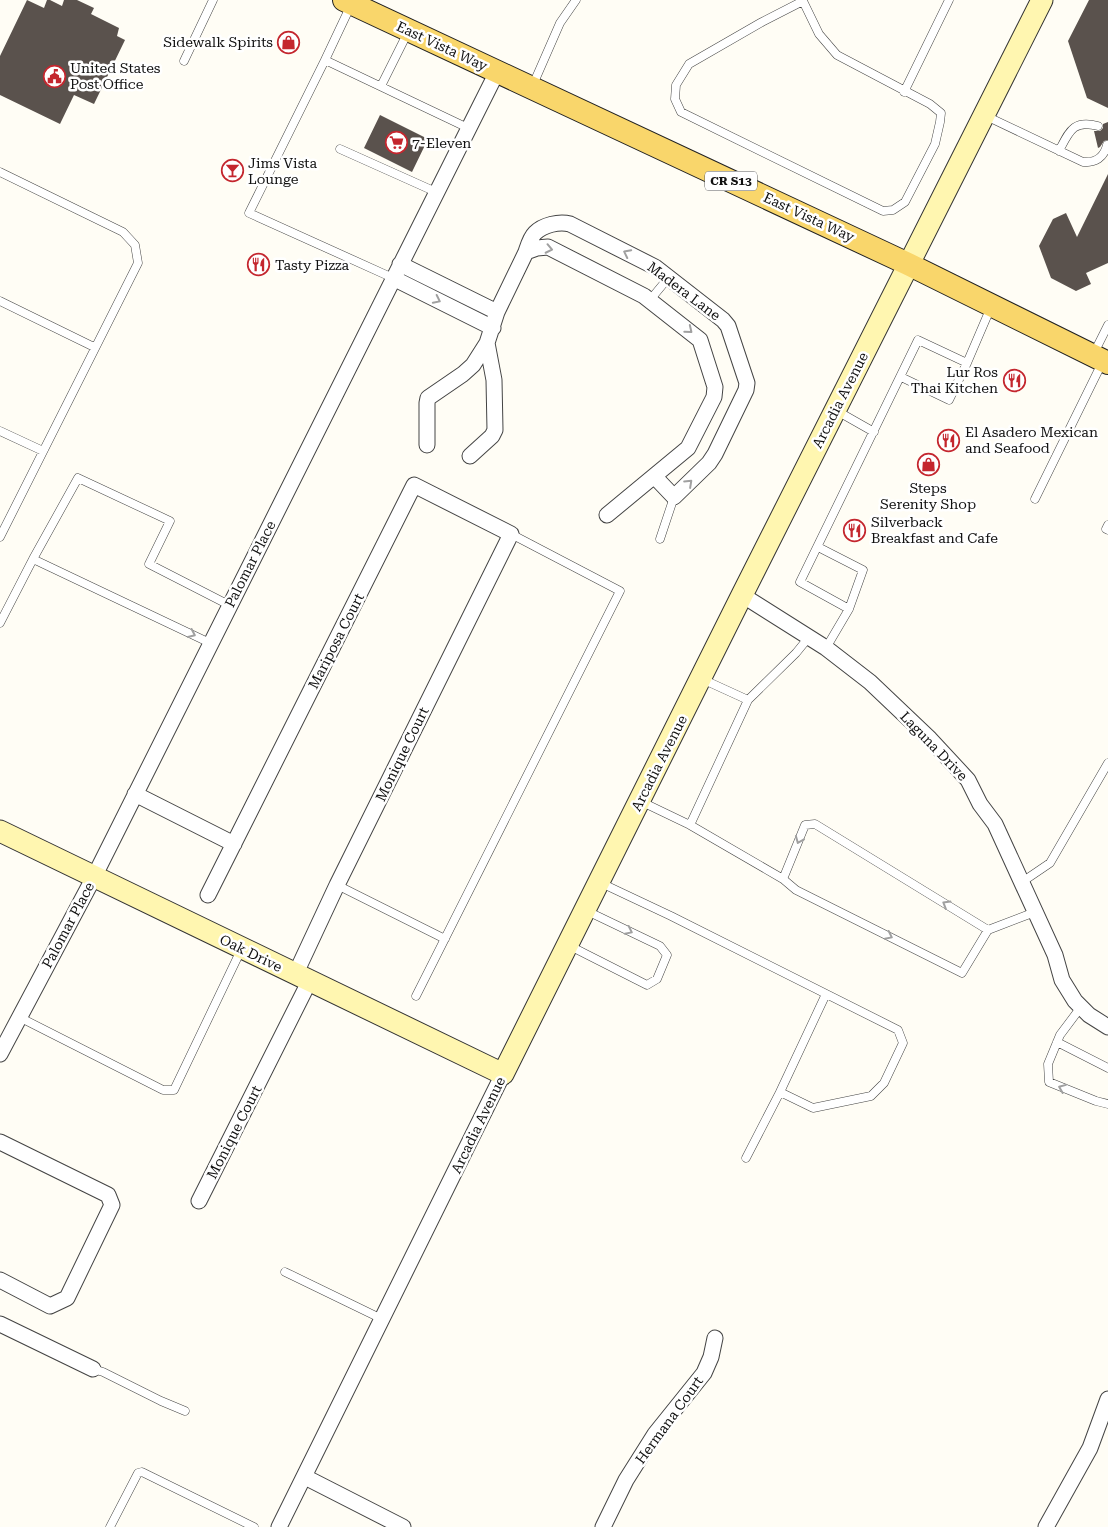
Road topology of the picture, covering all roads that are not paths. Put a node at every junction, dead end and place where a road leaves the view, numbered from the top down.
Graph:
1 (213, 0) edge
2 (576, 0) edge
3 (949, 0) edge
4 (1042, 0) edge
5 (803, 1) edge
6 (348, 2) edge
7 (409, 31) junction
8 (325, 60) junction
9 (184, 62) dead end
10 (497, 72) junction
11 (381, 86) junction
12 (531, 88) junction
13 (904, 92) junction
14 (984, 115) junction
15 (1098, 126) dead end
16 (468, 128) junction
17 (1107, 145) edge
18 (340, 149) dead end
19 (1059, 151) junction
20 (0, 172) edge
21 (436, 192) junction
22 (526, 252) junction
23 (400, 264) junction
24 (908, 264) junction
25 (393, 278) junction
26 (669, 278) junction
27 (650, 300) junction
28 (0, 301) edge
29 (992, 306) junction
30 (496, 312) junction
31 (1108, 325) edge
32 (492, 328) junction
33 (487, 343) junction
34 (94, 347) junction
35 (1101, 360) edge
36 (967, 363) junction
37 (901, 377) junction
38 (835, 410) junction
39 (0, 431) edge
40 (874, 432) junction
41 (427, 446) dead end
42 (43, 451) junction
43 (470, 456) dead end
44 (655, 477) junction
45 (674, 497) junction
46 (1034, 499) dead end
47 (607, 515) dead end
48 (1108, 525) edge
49 (1108, 530) edge
50 (511, 534) junction
51 (0, 537) edge
52 (660, 539) dead end
53 (818, 547) junction
54 (33, 559) junction
55 (742, 595) junction
56 (230, 605) junction
57 (849, 609) junction
58 (0, 623) edge
59 (809, 638) junction
60 (210, 642) junction
61 (826, 648) junction
62 (701, 678) junction
63 (748, 700) junction
64 (1108, 763) edge
65 (135, 794) junction
66 (639, 801) junction
67 (690, 825) junction
68 (0, 831) edge
69 (234, 844) junction
70 (94, 876) junction
71 (783, 879) junction
72 (599, 882) junction
73 (1022, 882) junction
74 (337, 886) junction
75 (208, 895) dead end
76 (585, 910) junction
77 (1035, 912) junction
78 (988, 930) junction
79 (445, 938) junction
80 (568, 945) junction
81 (242, 949) junction
82 (302, 978) junction
83 (826, 994) junction
84 (416, 996) dead end
85 (1081, 1007) junction
86 (19, 1017) junction
87 (1108, 1027) edge
88 (1057, 1042) junction
89 (0, 1054) edge
90 (1108, 1068) edge
91 (503, 1074) junction
92 (780, 1092) junction
93 (1108, 1104) edge
94 (0, 1142) edge
95 (746, 1158) dead end
96 (199, 1202) dead end
97 (285, 1272) dead end
98 (0, 1280) edge
99 (382, 1320) junction
100 (0, 1324) edge
101 (715, 1338) dead end
102 (94, 1369) joint
103 (1108, 1399) edge
104 (185, 1411) dead end
105 (304, 1478) junction
106 (110, 1527) edge
107 (254, 1527) edge
108 (279, 1527) edge
109 (403, 1527) edge
110 (603, 1527) edge
111 (1046, 1527) edge

1 - 9 lane
2 - 12 lane
3 - 13 lane
4 - 14 street, Arcadia Avenue
5 - 13 lane
5 - 13 lane
6 - 7 main road, East Vista Way / CR S13
6 - 8 lane
7 - 10 main road, East Vista Way / CR S13
7 - 11 lane
8 - 11 lane
8 - 25 lane
10 - 12 main road, East Vista Way / CR S13
10 - 16 street, Palomar Place
11 - 16 lane
12 - 24 main road, East Vista Way / CR S13
14 - 19 lane
14 - 24 street, Arcadia Avenue
15 - 19 lane
16 - 21 street, Palomar Place
17 - 19 lane
18 - 21 lane
20 - 34 lane
21 - 23 street, Palomar Place
26 -> 22 street, Madera Lane
22 -> 27 street, Madera Lane
22 - 30 street, Madera Lane
23 - 25 street, Palomar Place
23 - 30 street
24 - 29 main road, East Vista Way / CR S13
24 - 38 street, Arcadia Avenue
25 -> 32 street
25 - 56 street, Palomar Place
26 - 27 lane
45 -> 26 street, Madera Lane
27 -> 44 street, Madera Lane
28 - 34 lane
29 - 35 main road, East Vista Way / CR S13
29 - 36 lane
30 - 32 street, Madera Lane
31 - 35 lane
32 - 33 street
33 - 41 street
33 - 43 street
34 - 42 lane
35 - 46 lane
36 - 37 lane
36 - 37 lane
37 - 40 lane
38 - 40 lane
38 - 55 street, Arcadia Avenue
39 - 42 lane
40 - 53 lane
42 - 51 lane
44 - 45 street
44 - 47 street, Madera Lane
45 - 52 lane
48 - 49 lane
50 - 69 street, Mariposa Court
50 - 74 street, Monique Court
50 - 79 lane
53 - 57 lane
53 - 57 lane
54 - 56 lane
54 - 58 lane
54 -> 60 lane
55 - 59 street, Laguna Drive
55 - 62 street, Arcadia Avenue
56 - 60 street, Palomar Place
57 - 61 lane
59 - 61 street, Laguna Drive
59 - 63 lane
60 - 65 street, Palomar Place
61 - 73 street, Laguna Drive
62 - 63 lane
62 - 66 street, Arcadia Avenue
63 - 67 lane
64 - 73 lane
65 - 69 street
65 - 70 street, Palomar Place
66 - 67 lane
66 - 72 street, Arcadia Avenue
67 - 71 lane
68 - 70 street, Oak Drive
69 - 75 street, Mariposa Court
70 - 81 street, Oak Drive
70 - 86 street, Palomar Place
71 -> 78 lane
78 -> 71 lane
72 - 76 street, Arcadia Avenue
72 - 83 lane
73 - 77 street, Laguna Drive
74 - 79 lane
74 - 82 street, Monique Court
76 - 80 street, Arcadia Avenue
76 -> 80 lane
77 - 78 lane
77 - 85 street, Laguna Drive
79 - 84 lane
80 - 91 street, Arcadia Avenue
81 - 82 street, Oak Drive
81 - 86 lane
82 - 91 street, Oak Drive
82 - 96 street, Monique Court
83 - 92 lane
83 - 92 lane
85 - 87 street, Laguna Drive
85 - 88 lane
86 - 89 street, Palomar Place
88 - 90 lane
93 -> 88 lane
91 - 99 street, Arcadia Avenue
92 - 95 lane
94 - 98 street
97 - 99 lane
99 - 105 street, Arcadia Avenue
100 - 102 street
101 - 110 street, Hermana Court
102 - 104 lane
103 - 111 street
105 - 108 street, Arcadia Avenue
105 - 109 street
106 - 107 lane

